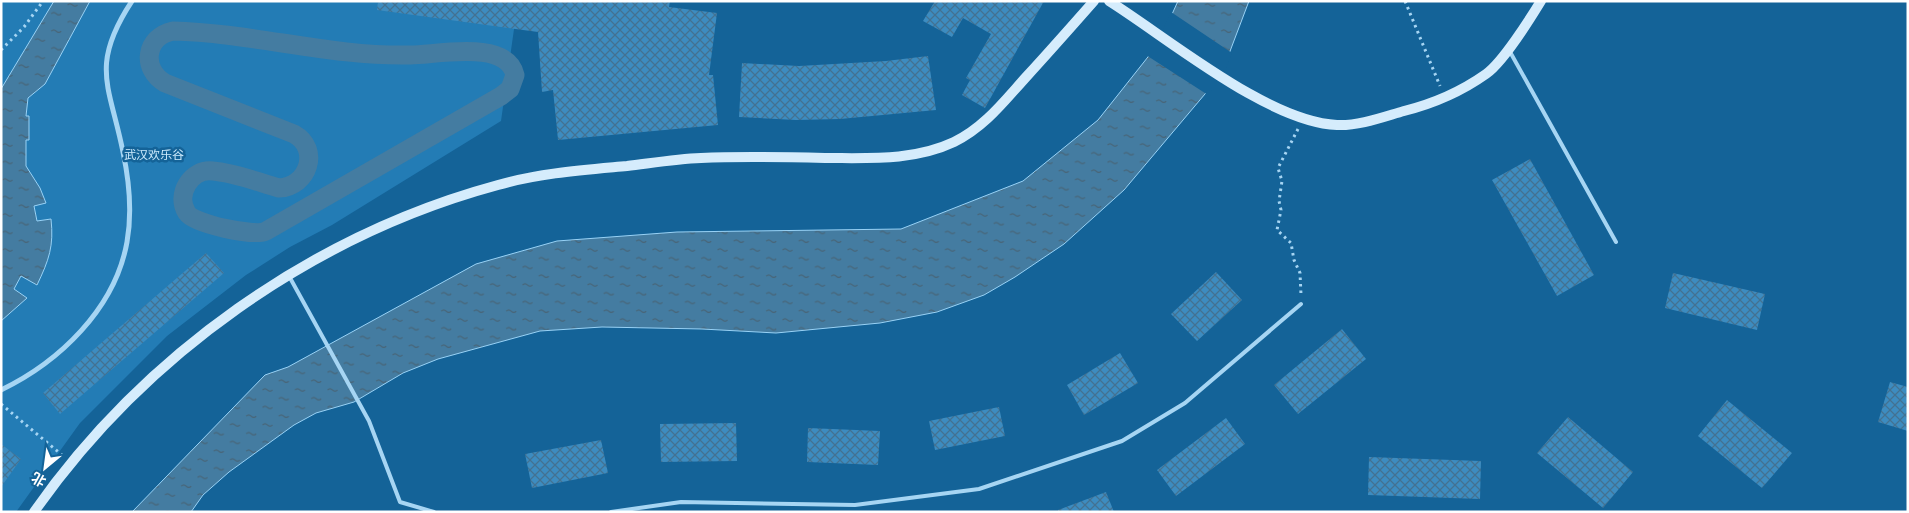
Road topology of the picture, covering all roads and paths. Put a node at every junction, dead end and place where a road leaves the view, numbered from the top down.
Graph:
1 (43, 1) edge
2 (132, 1) edge
3 (1094, 1) edge
4 (1109, 1) edge
5 (1405, 1) edge
6 (1540, 1) edge
7 (1508, 48) junction
8 (1, 50) edge
9 (1444, 96) junction
10 (1303, 117) junction
11 (1616, 242) dead end
12 (289, 276) junction
13 (1301, 304) joint
14 (1, 390) edge
15 (1, 404) edge
16 (71, 462) junction
17 (34, 512) edge
18 (434, 512) edge
19 (611, 512) edge

1 - 8 path
2 - 14 street
3 - 12 street
4 - 10 street
5 - 9 path
6 - 7 street
7 - 9 street
7 - 11 lane
9 - 10 street
10 - 13 path
12 - 16 street
12 - 18 lane
13 - 19 lane
15 - 16 path
16 - 17 street

